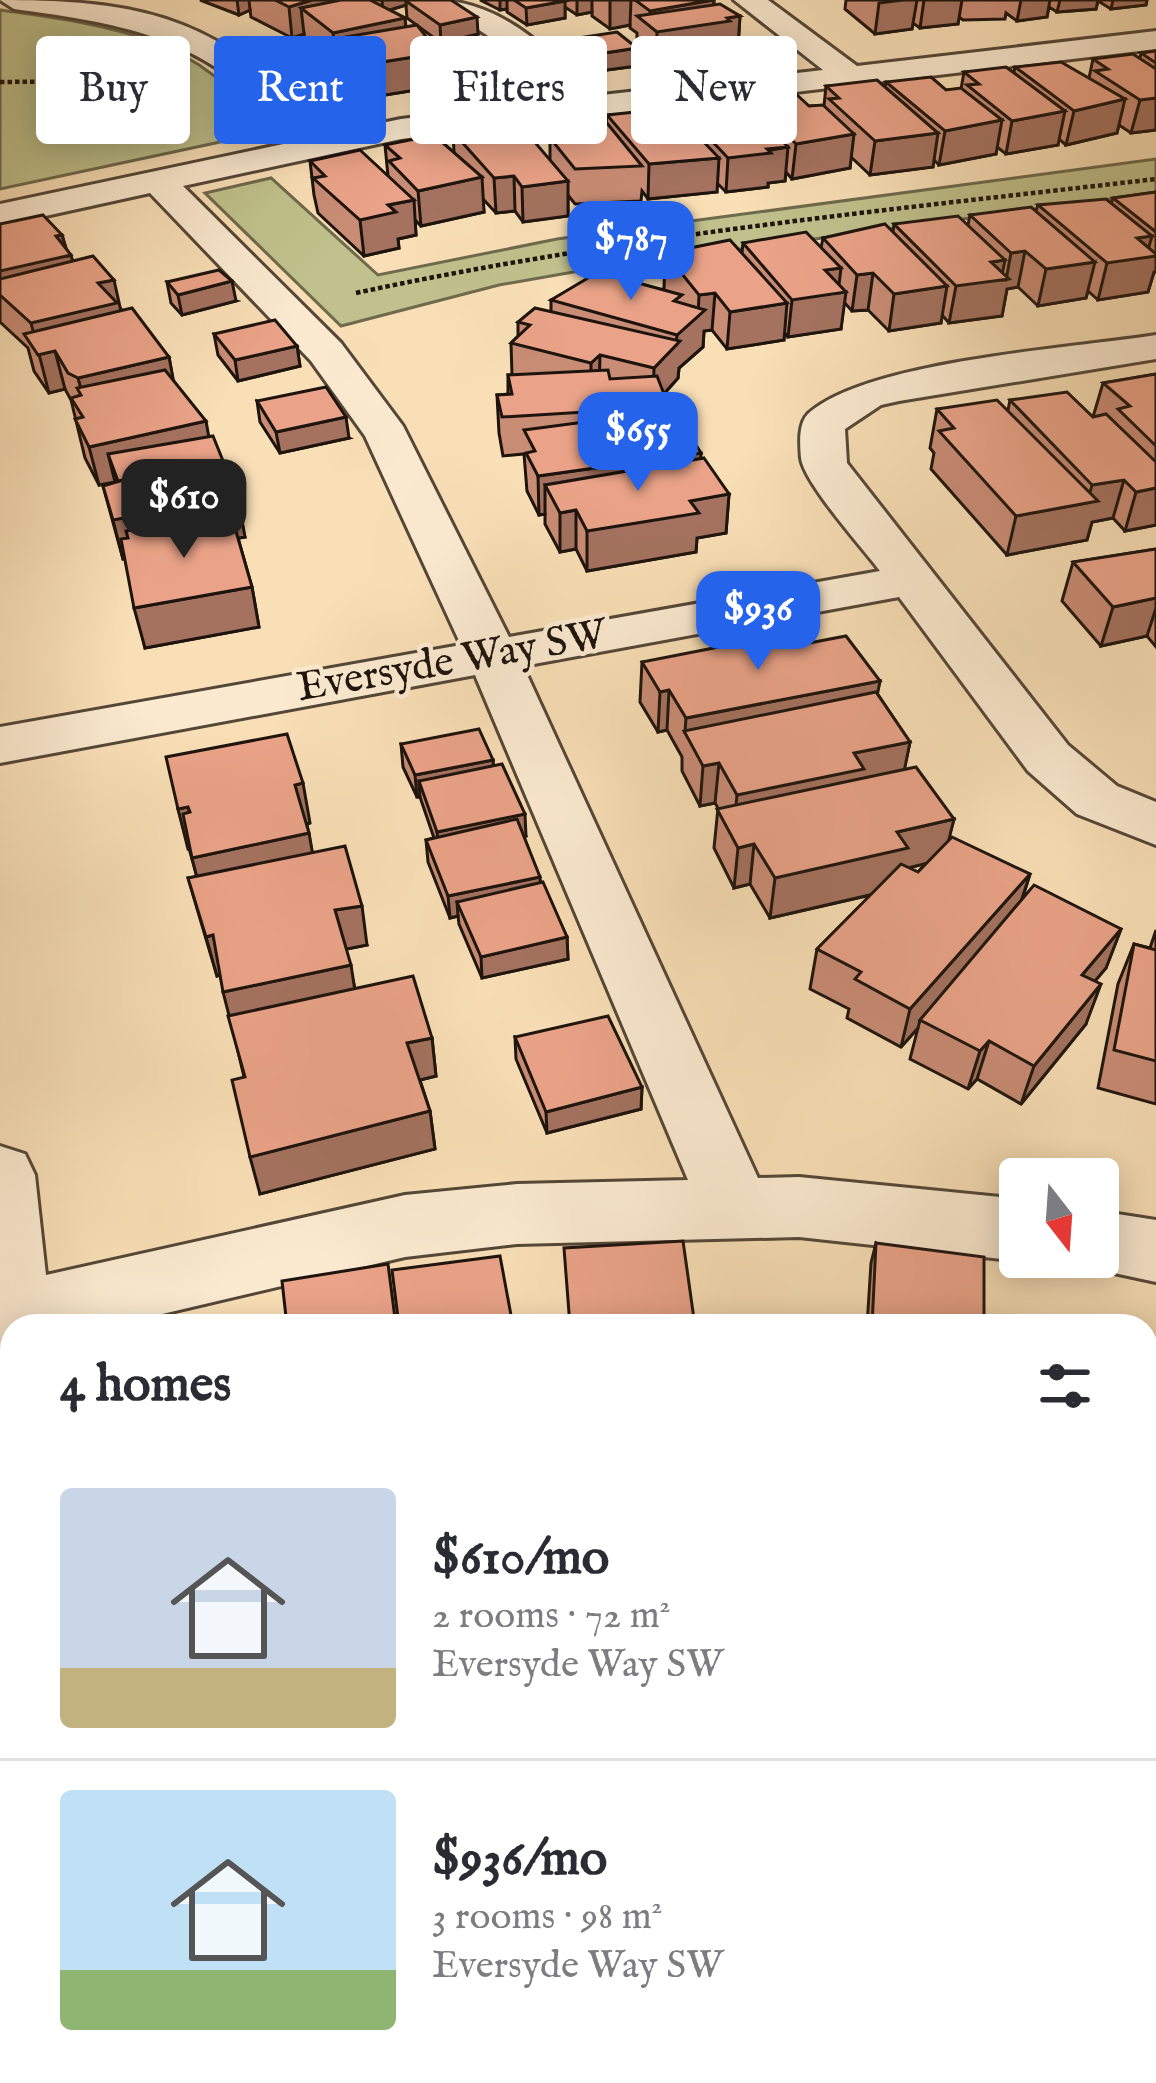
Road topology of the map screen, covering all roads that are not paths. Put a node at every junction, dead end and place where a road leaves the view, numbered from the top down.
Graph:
1 (14, 0) edge
2 (449, 0) edge
3 (749, 0) edge
4 (508, 36) edge
5 (1156, 40) edge
6 (214, 50) edge
7 (851, 76) junction
8 (607, 104) edge
9 (325, 144) edge
10 (168, 158) junction
11 (0, 214) edge
12 (1156, 347) edge
13 (912, 580) junction
14 (492, 655) junction
15 (0, 745) edge
16 (1156, 825) edge
17 (0, 1175) edge
18 (735, 1207) junction
19 (999, 1228) edge
20 (1119, 1245) edge
21 (1156, 1251) edge
22 (11, 1314) edge
23 (41, 1314) edge

1 - 6 street
2 - 4 street
3 - 7 street
5 - 7 street
7 - 8 street
9 - 10 street
10 - 11 street
10 - 14 street
12 - 13 street
13 - 14 street, Eversyde Way SW
13 - 16 street
14 - 15 street, Eversyde Way SW
14 - 18 street
17 - 22 street
18 - 19 street
18 - 23 street
20 - 21 street

